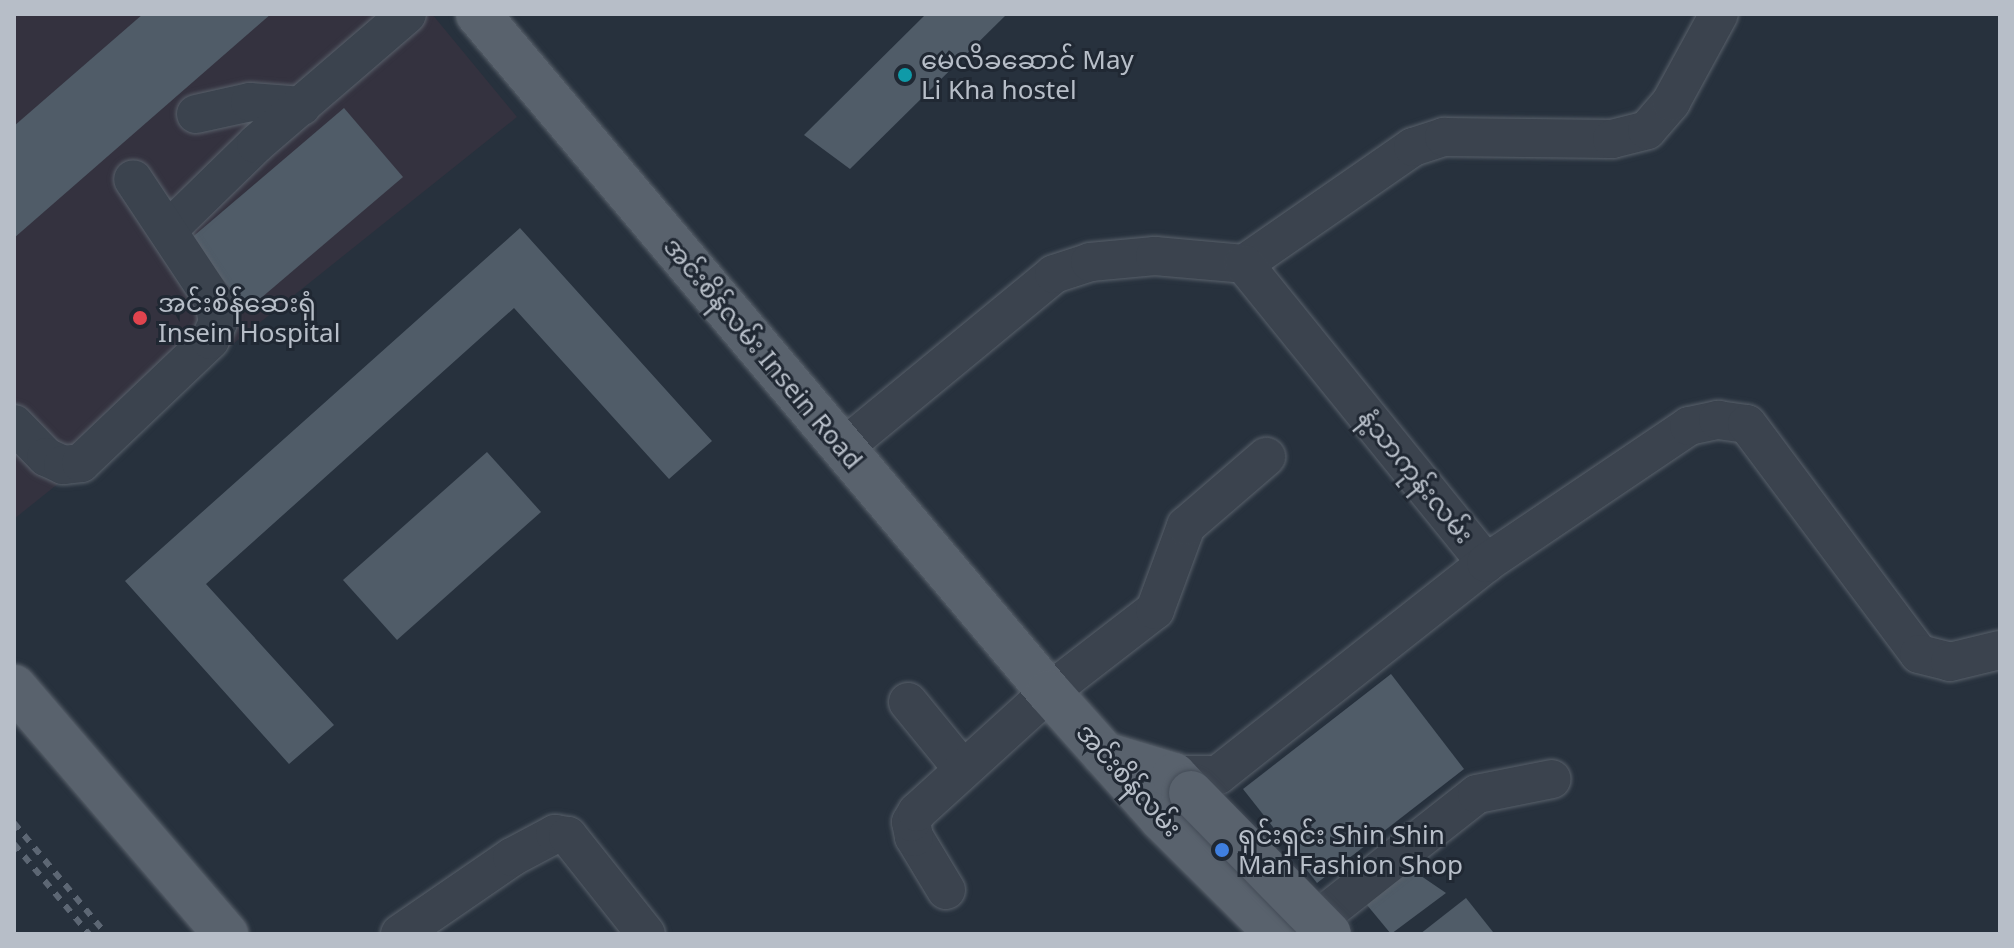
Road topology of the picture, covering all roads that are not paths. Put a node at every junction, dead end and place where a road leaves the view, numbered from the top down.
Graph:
1 (407, 14) edge
2 (478, 14) edge
3 (1719, 14) edge
4 (302, 106) junction
5 (196, 114) dead end
6 (133, 179) dead end
7 (168, 230) junction
8 (1244, 264) junction
9 (14, 424) edge
10 (843, 448) junction
11 (1266, 457) dead end
12 (1486, 563) junction
13 (2000, 650) edge
14 (14, 687) edge
15 (1049, 692) junction
16 (908, 702) dead end
17 (1104, 754) junction
18 (961, 767) junction
19 (1552, 779) dead end
20 (1182, 784) junction
21 (946, 890) dead end
22 (226, 934) edge
23 (400, 934) edge
24 (646, 934) edge
25 (1278, 934) edge
26 (1299, 934) edge
27 (1329, 934) edge

1 - 4 street
2 - 10 main road, အင်းစိန်လမ်း Insein Road
3 - 8 street
4 - 5 street
4 - 7 street
6 - 7 street
7 - 9 street
8 - 10 street
8 - 12 street, နံ့သာကုန်းလမ်း
10 - 15 main road, အင်းစိန်လမ်း Insein Road
11 - 15 street
12 - 13 street, နံ့သာကုန်းလမ်း
12 - 20 street
14 - 22 main road
15 - 17 main road, အင်းစိန်လမ်း
15 - 18 street
16 - 18 street
17 - 20 main road
17 - 25 main road, အင်းစိန်လမ်း
18 - 21 street
19 - 26 street
20 - 27 main road, bridge
23 - 24 street

